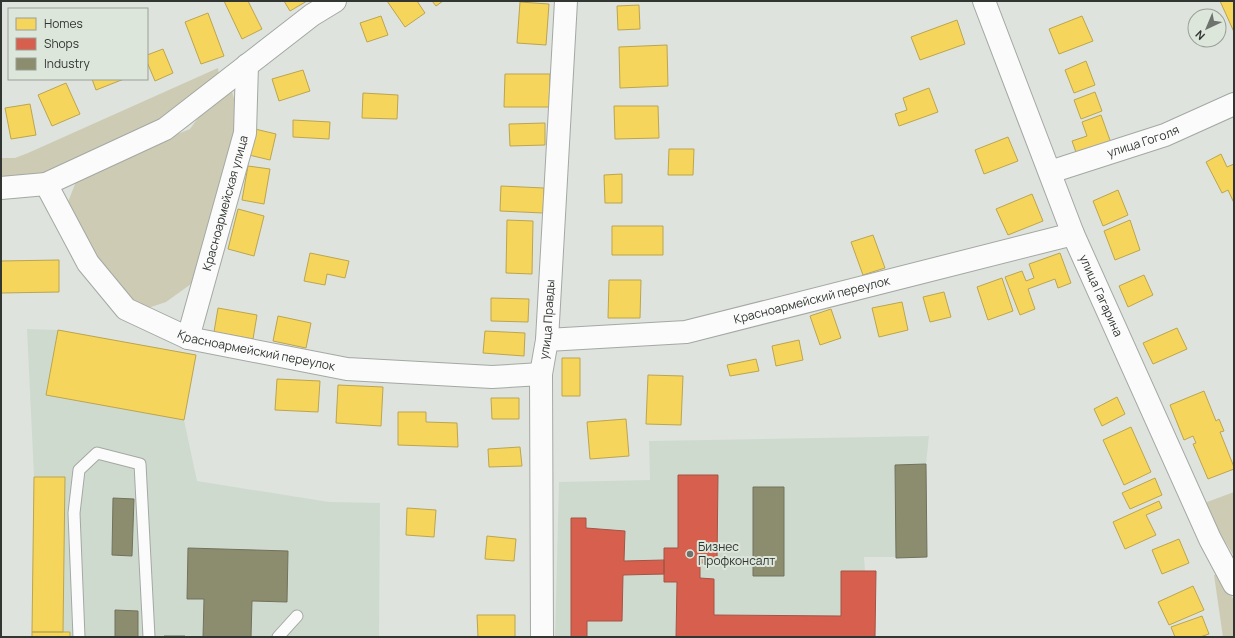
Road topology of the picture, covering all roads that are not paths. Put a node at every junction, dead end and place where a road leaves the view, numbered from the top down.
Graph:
1 (335, 1) edge
2 (566, 1) edge
3 (984, 1) edge
4 (247, 65) junction
5 (1234, 104) edge
6 (1050, 172) junction
7 (46, 184) junction
8 (1, 188) edge
9 (1073, 234) junction
10 (188, 338) junction
11 (548, 340) junction
12 (541, 374) junction
13 (1234, 584) edge
14 (297, 616) dead end
15 (79, 637) edge
16 (148, 637) edge
17 (278, 637) edge
18 (542, 637) edge

1 - 4 street
2 - 11 street, улица Правды
3 - 6 street, улица Гагарина
4 - 7 street
4 - 10 street, Красноармейская улица
5 - 6 street, улица Гоголя
6 - 9 street, улица Гагарина
7 - 8 street
7 - 10 street, Красноармейский переулок
9 - 11 street, Красноармейский переулок
9 - 13 street, улица Гагарина
10 - 12 street, Красноармейский переулок
11 - 12 street, улица Правды
12 - 18 street, улица Правды
14 - 17 lane
15 - 16 lane

